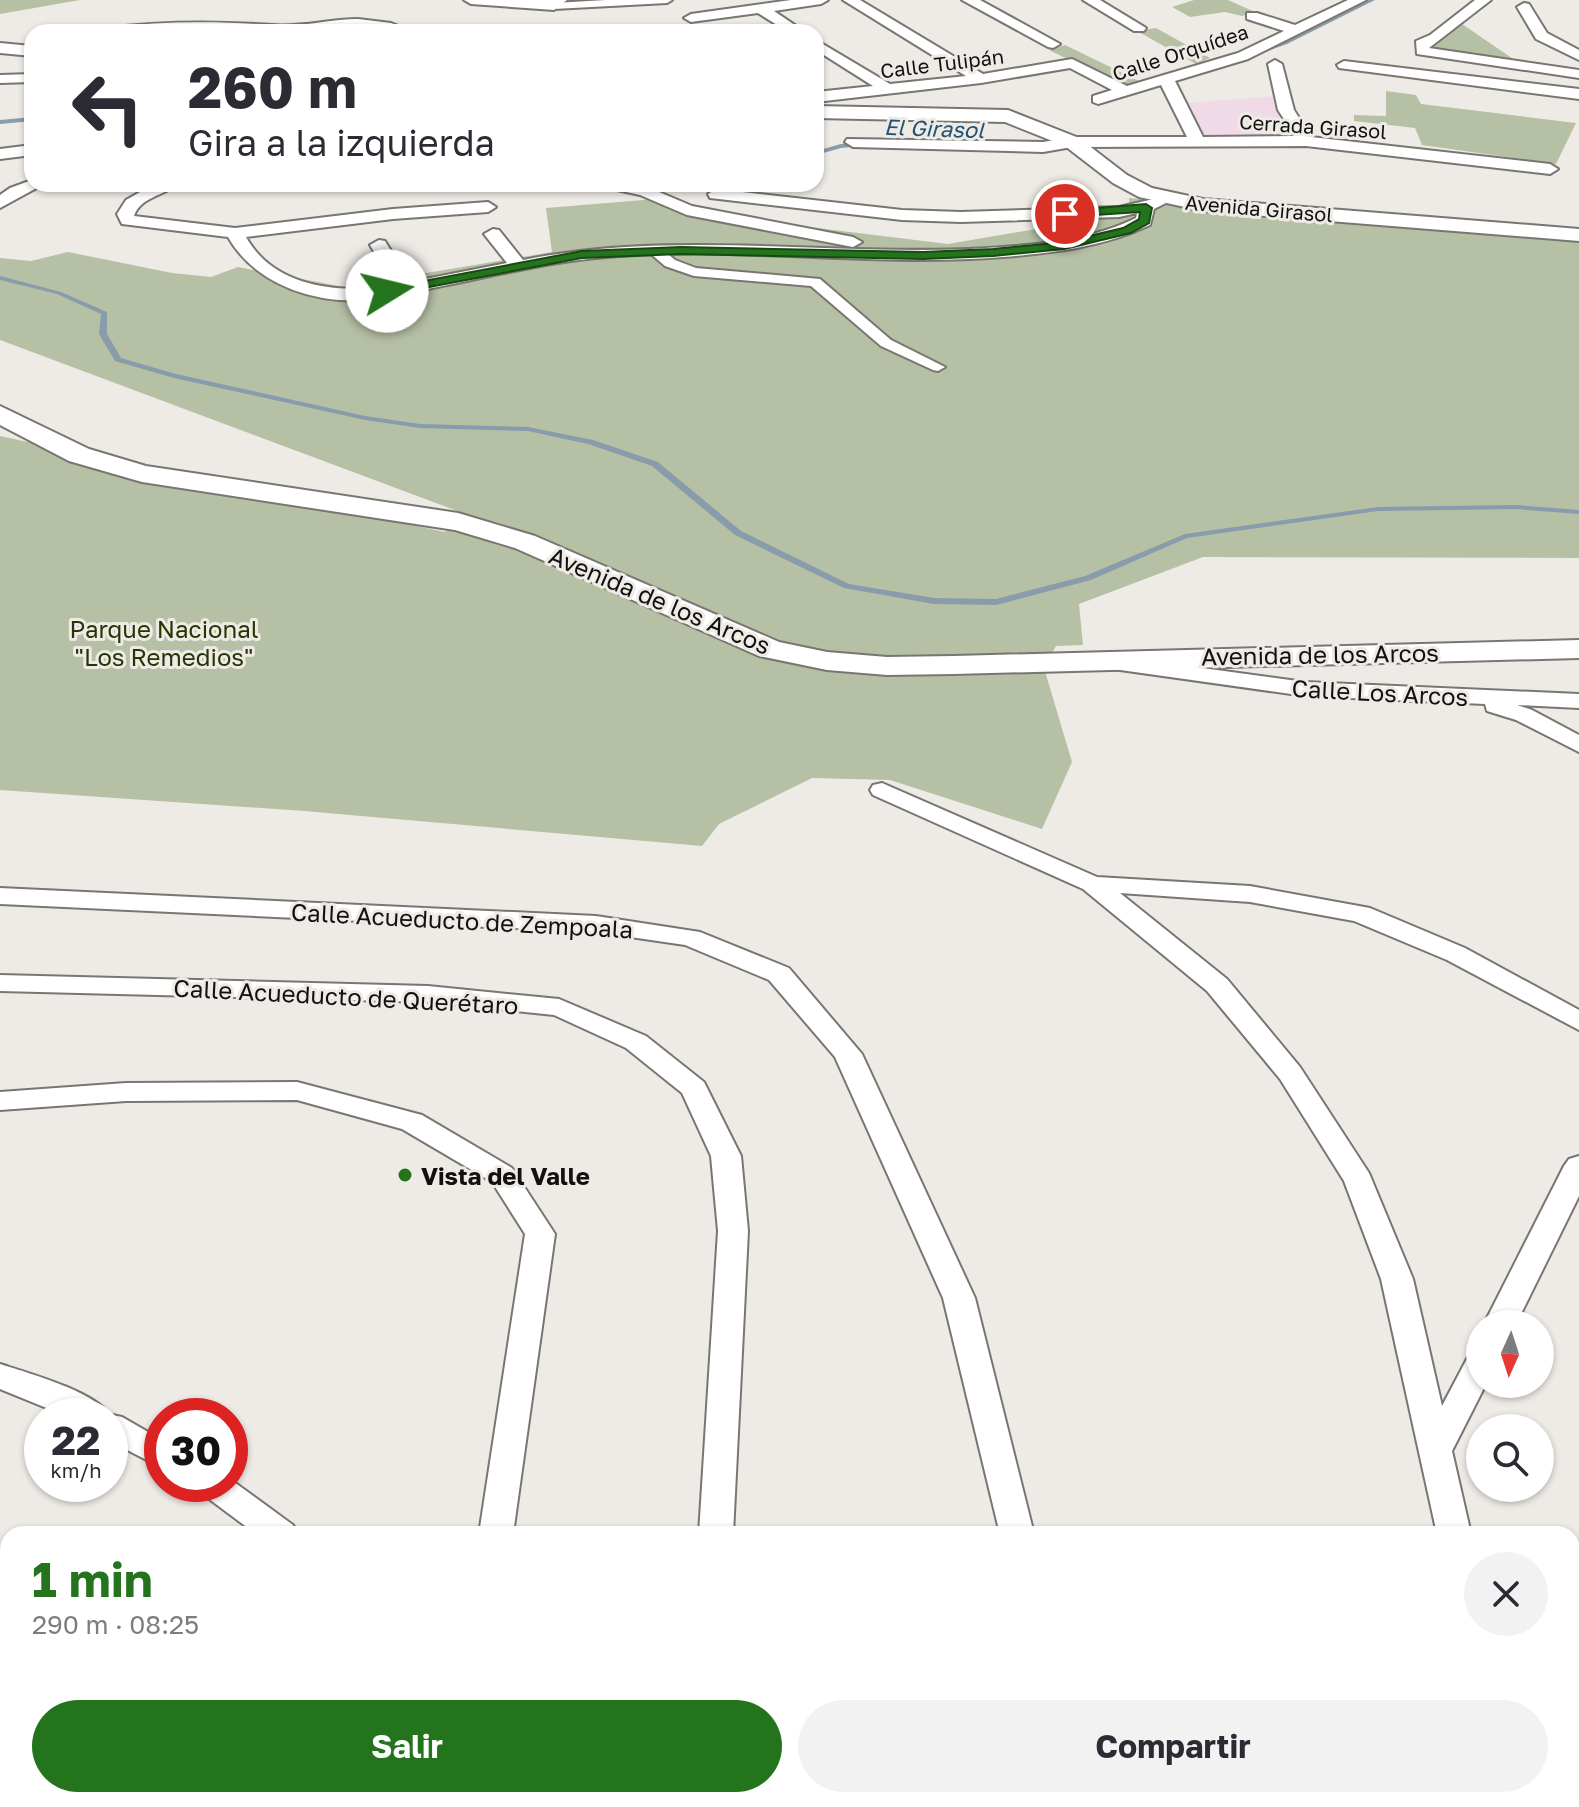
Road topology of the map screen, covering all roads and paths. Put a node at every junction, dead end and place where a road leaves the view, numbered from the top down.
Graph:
1 (471, 0) edge
2 (667, 0) edge
3 (686, 0) edge
4 (821, 0) edge
5 (850, 0) edge
6 (969, 0) edge
7 (1090, 0) edge
8 (1359, 0) edge
9 (1484, 0) edge
10 (793, 1) edge
11 (557, 3) edge
12 (1524, 7) dead end
13 (760, 8) junction
14 (1252, 16) dead end
15 (691, 18) junction
16 (320, 24) edge
17 (369, 24) edge
18 (696, 24) edge
19 (785, 24) edge
20 (1139, 28) dead end
21 (1295, 30) junction
22 (1053, 44) dead end
23 (0, 48) edge
24 (824, 49) edge
25 (24, 50) edge
26 (1427, 53) junction
27 (1579, 56) edge
28 (1275, 64) dead end
29 (1344, 65) dead end
30 (1579, 74) edge
31 (1430, 76) junction
32 (24, 78) edge
33 (0, 79) edge
34 (981, 79) junction
35 (1168, 83) junction
36 (889, 90) junction
37 (1124, 90) junction
38 (1579, 94) edge
39 (824, 96) edge
40 (1098, 99) dead end
41 (824, 112) edge
42 (1197, 140) junction
43 (1306, 141) junction
44 (853, 142) dead end
45 (1072, 142) junction
46 (24, 151) edge
47 (0, 154) edge
48 (1550, 169) dead end
49 (24, 188) edge
50 (154, 192) edge
51 (647, 192) edge
52 (716, 194) dead end
53 (1168, 199) junction
54 (0, 203) edge
55 (488, 207) dead end
56 (1146, 208) junction
57 (235, 233) junction
58 (493, 234) dead end
59 (1579, 235) edge
60 (379, 245) dead end
61 (656, 251) junction
62 (923, 255) junction
63 (519, 266) junction
64 (405, 289) junction
65 (938, 367) dead end
66 (0, 414) edge
67 (1579, 649) edge
68 (1087, 660) junction
69 (1464, 698) junction
70 (1579, 701) edge
71 (1579, 745) edge
72 (882, 790) dead end
73 (1092, 884) junction
74 (0, 896) edge
75 (0, 983) edge
76 (1579, 1021) edge
77 (0, 1101) edge
78 (1579, 1166) edge
79 (1507, 1310) edge
80 (0, 1376) edge
81 (1466, 1391) edge
82 (58, 1398) edge
83 (1437, 1448) junction
84 (237, 1502) edge
85 (270, 1526) edge
86 (497, 1526) edge
87 (716, 1526) edge
88 (1015, 1526) edge
89 (1452, 1526) edge

1 - 11 street
2 - 11 street
3 - 15 street
4 - 10 street
5 - 34 street
6 - 22 street
7 - 20 street
8 - 21 street, Calle Orquídea
9 - 26 street
10 - 13 street
12 - 27 street
13 - 15 street
13 - 19 street
14 - 21 street
15 - 18 street
16 - 17 street
21 - 35 street, Calle Orquídea
23 - 25 street
24 - 36 street
26 - 30 street
26 - 31 street
28 - 43 street
29 - 31 street
31 - 38 street
32 - 33 street
34 - 36 street, Calle Tulipán
34 - 37 street, Calle Tulipán
35 - 37 street, Calle Orquídea
35 - 42 street
36 - 39 street, Calle Tulipán
37 - 40 street, Calle Orquídea
41 - 45 street, Avenida Girasol
42 - 43 street, Cerrada Girasol
42 - 45 street, Cerrada Girasol
43 - 48 street, Cerrada Girasol
44 - 45 street, Cerrada Girasol
45 - 53 street, Avenida Girasol
46 - 47 street
49 - 54 street
50 - 57 street
51 - 62 street
52 - 56 street
53 - 56 street
53 - 59 street, Avenida Girasol
55 - 57 street
56 - 62 street
57 - 64 street
58 - 63 street
60 - 64 street
61 - 62 street
61 - 63 street
61 - 65 street
63 - 64 street
66 - 68 main road, Avenida de los Arcos
67 - 68 main road, Avenida de los Arcos
68 - 69 street, Calle Los Arcos
69 - 70 street, Calle Los Arcos
69 - 71 street
72 - 73 street
73 - 76 street
73 - 83 street
74 - 88 street, Calle Acueducto de Zempoala
75 - 87 street, Calle Acueducto de Querétaro
77 - 86 street
78 - 79 street
80 - 82 street
81 - 83 street
83 - 89 street
84 - 85 street

